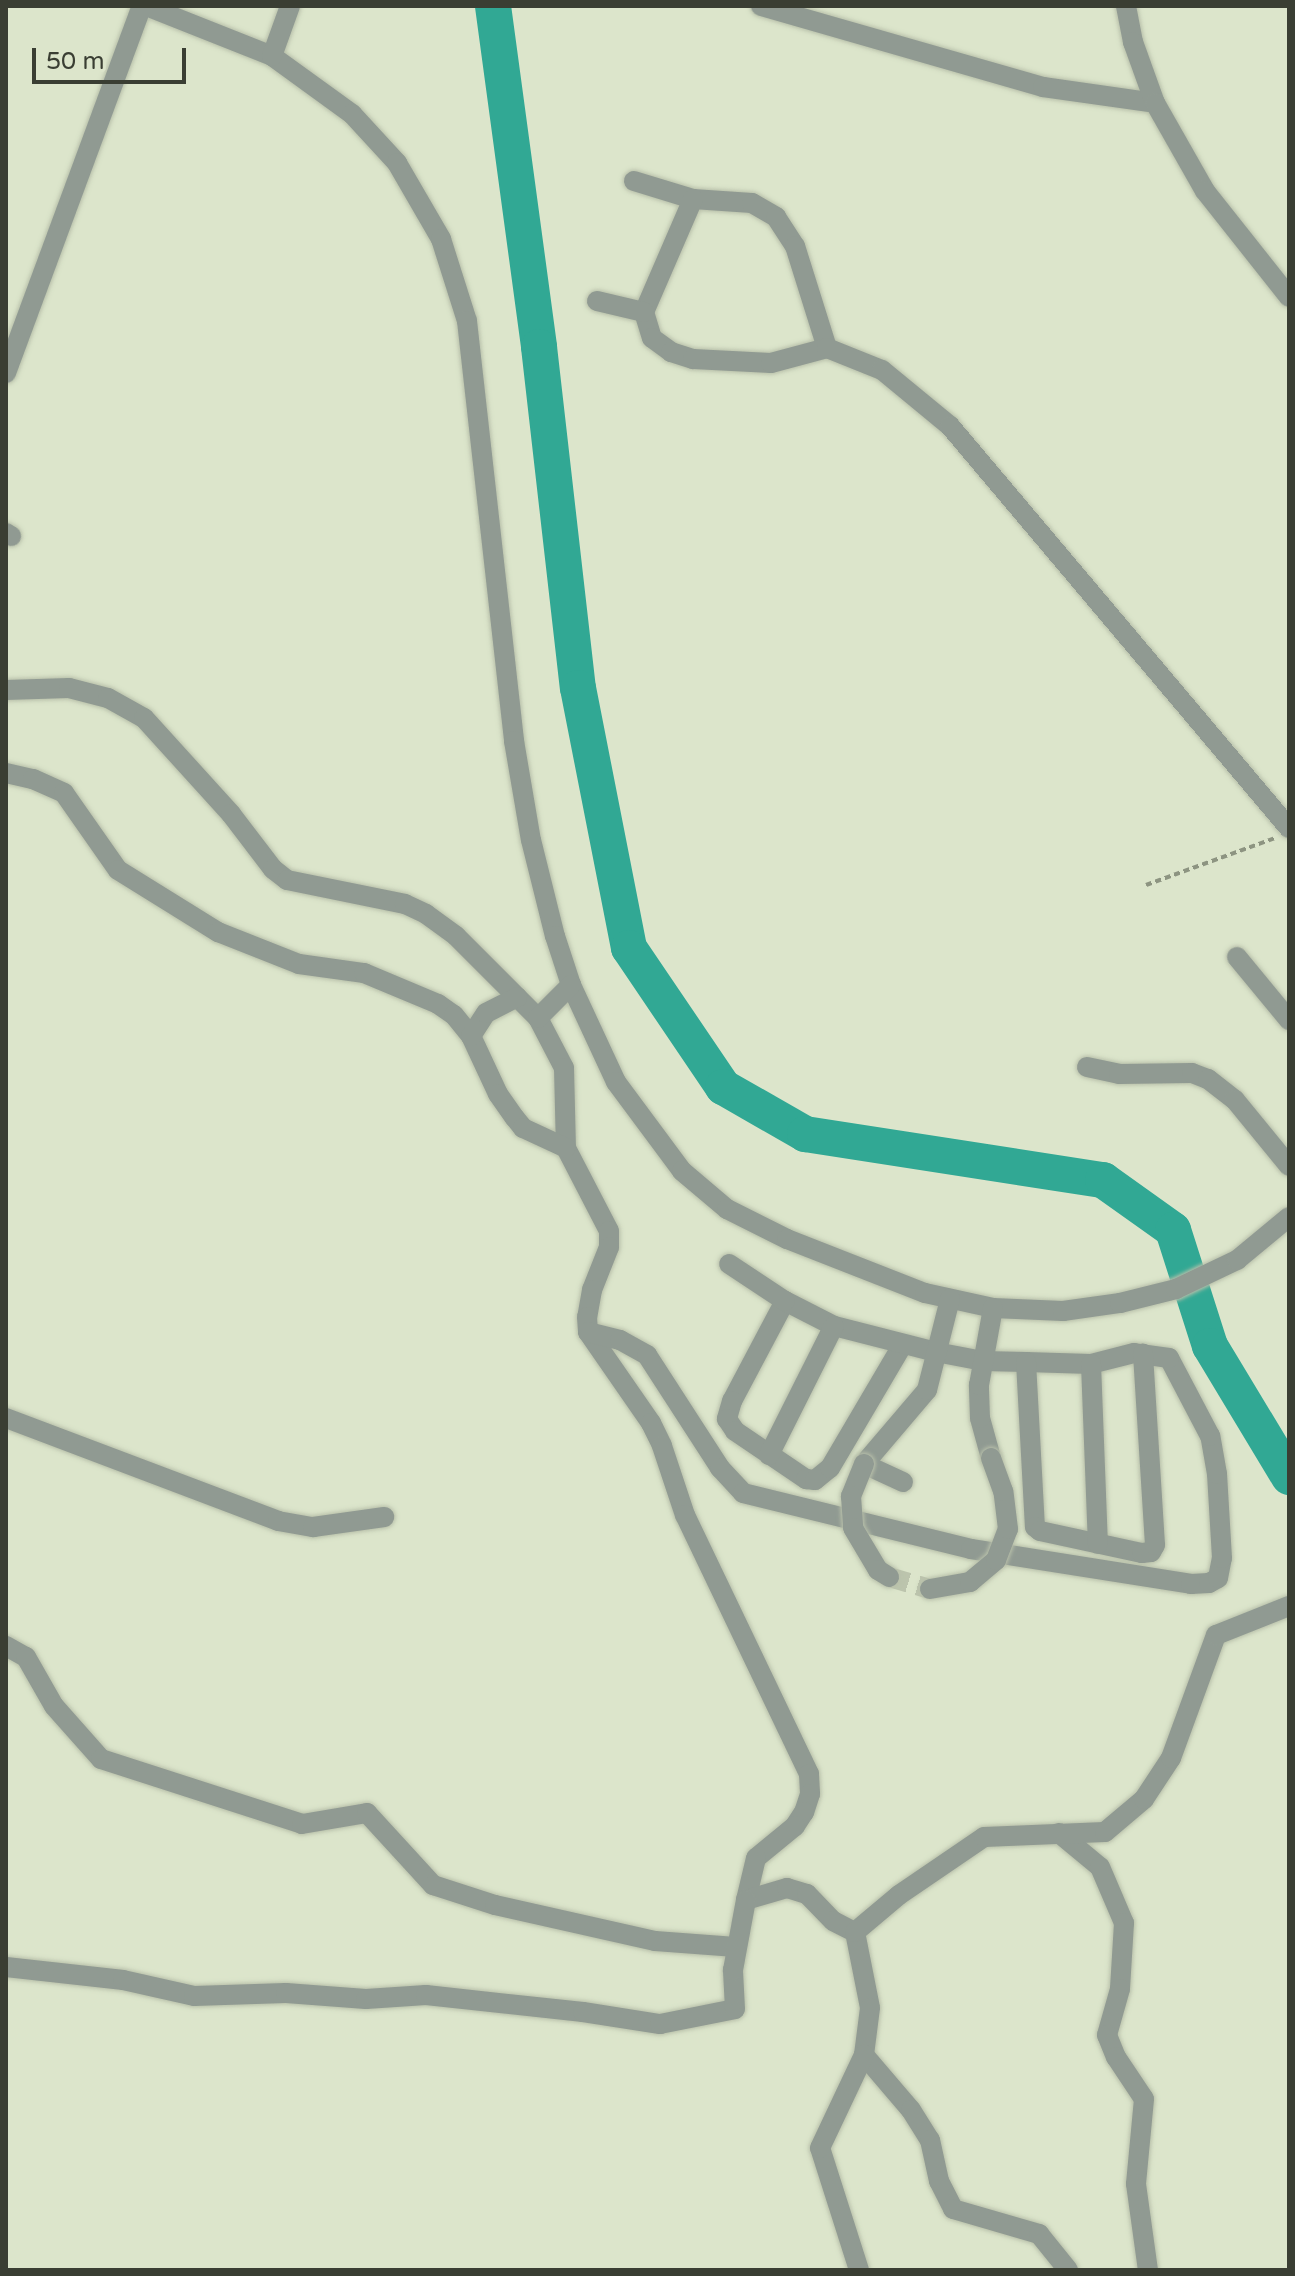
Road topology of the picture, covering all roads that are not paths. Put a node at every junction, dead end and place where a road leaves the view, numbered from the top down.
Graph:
1 (144, 6) edge
2 (290, 6) edge
3 (761, 6) edge
4 (1126, 6) edge
5 (272, 56) junction
6 (1155, 103) junction
7 (634, 181) dead end
8 (693, 199) junction
9 (1289, 297) edge
10 (597, 301) dead end
11 (644, 312) junction
12 (827, 348) junction
13 (6, 373) edge
14 (6, 690) edge
15 (6, 773) edge
16 (1289, 830) edge
17 (1237, 957) dead end
18 (571, 985) junction
19 (517, 997) junction
20 (538, 1018) junction
21 (1289, 1020) edge
22 (471, 1036) junction
23 (1087, 1067) dead end
24 (566, 1148) junction
25 (1289, 1166) edge
26 (1289, 1217) edge
27 (729, 1264) dead end
28 (950, 1299) junction
29 (785, 1301) junction
30 (993, 1308) junction
31 (834, 1326) junction
32 (588, 1332) junction
33 (903, 1344) junction
34 (936, 1352) junction
35 (1143, 1353) junction
36 (983, 1361) junction
37 (1026, 1362) junction
38 (1091, 1364) junction
39 (6, 1418) edge
40 (769, 1455) junction
41 (864, 1464) junction
42 (903, 1482) dead end
43 (384, 1517) dead end
44 (1098, 1544) junction
45 (889, 1577) tunnel mouth
46 (930, 1589) tunnel mouth
47 (1289, 1606) edge
48 (6, 1646) edge
49 (1059, 1833) junction
50 (746, 1900) junction
51 (855, 1932) junction
52 (736, 1947) junction
53 (6, 1967) edge
54 (864, 2055) junction
55 (859, 2270) edge
56 (1068, 2270) edge
57 (1148, 2270) edge

1 - 5 street
1 - 13 street
2 - 5 street
3 - 6 street
4 - 6 street
5 - 18 street
6 - 9 street
7 - 8 street
8 - 11 street
8 - 12 street
10 - 11 street
11 - 12 street
12 - 16 street
14 - 19 street
15 - 22 street
17 - 21 street
18 - 20 street
18 - 28 street
19 - 20 street
19 - 22 street
20 - 24 street
22 - 24 street
23 - 25 street
24 - 32 street
26 - 30 street
27 - 29 street
28 - 30 street
28 - 34 street
29 - 31 street
29 - 40 street
30 - 36 street
31 - 33 street
31 - 40 street
32 - 35 street
32 - 50 street
33 - 34 street
33 - 40 street
34 - 36 street
34 - 41 street
35 - 38 street
35 - 44 street
36 - 37 street
36 - 46 street, bridge
37 - 38 street
37 - 44 street
38 - 44 street
39 - 43 street
41 - 42 street
41 - 45 street, bridge
47 - 49 street
48 - 52 street
49 - 51 street
49 - 57 street
50 - 51 street
50 - 52 street
51 - 54 street
52 - 53 street
54 - 55 street
54 - 56 street

